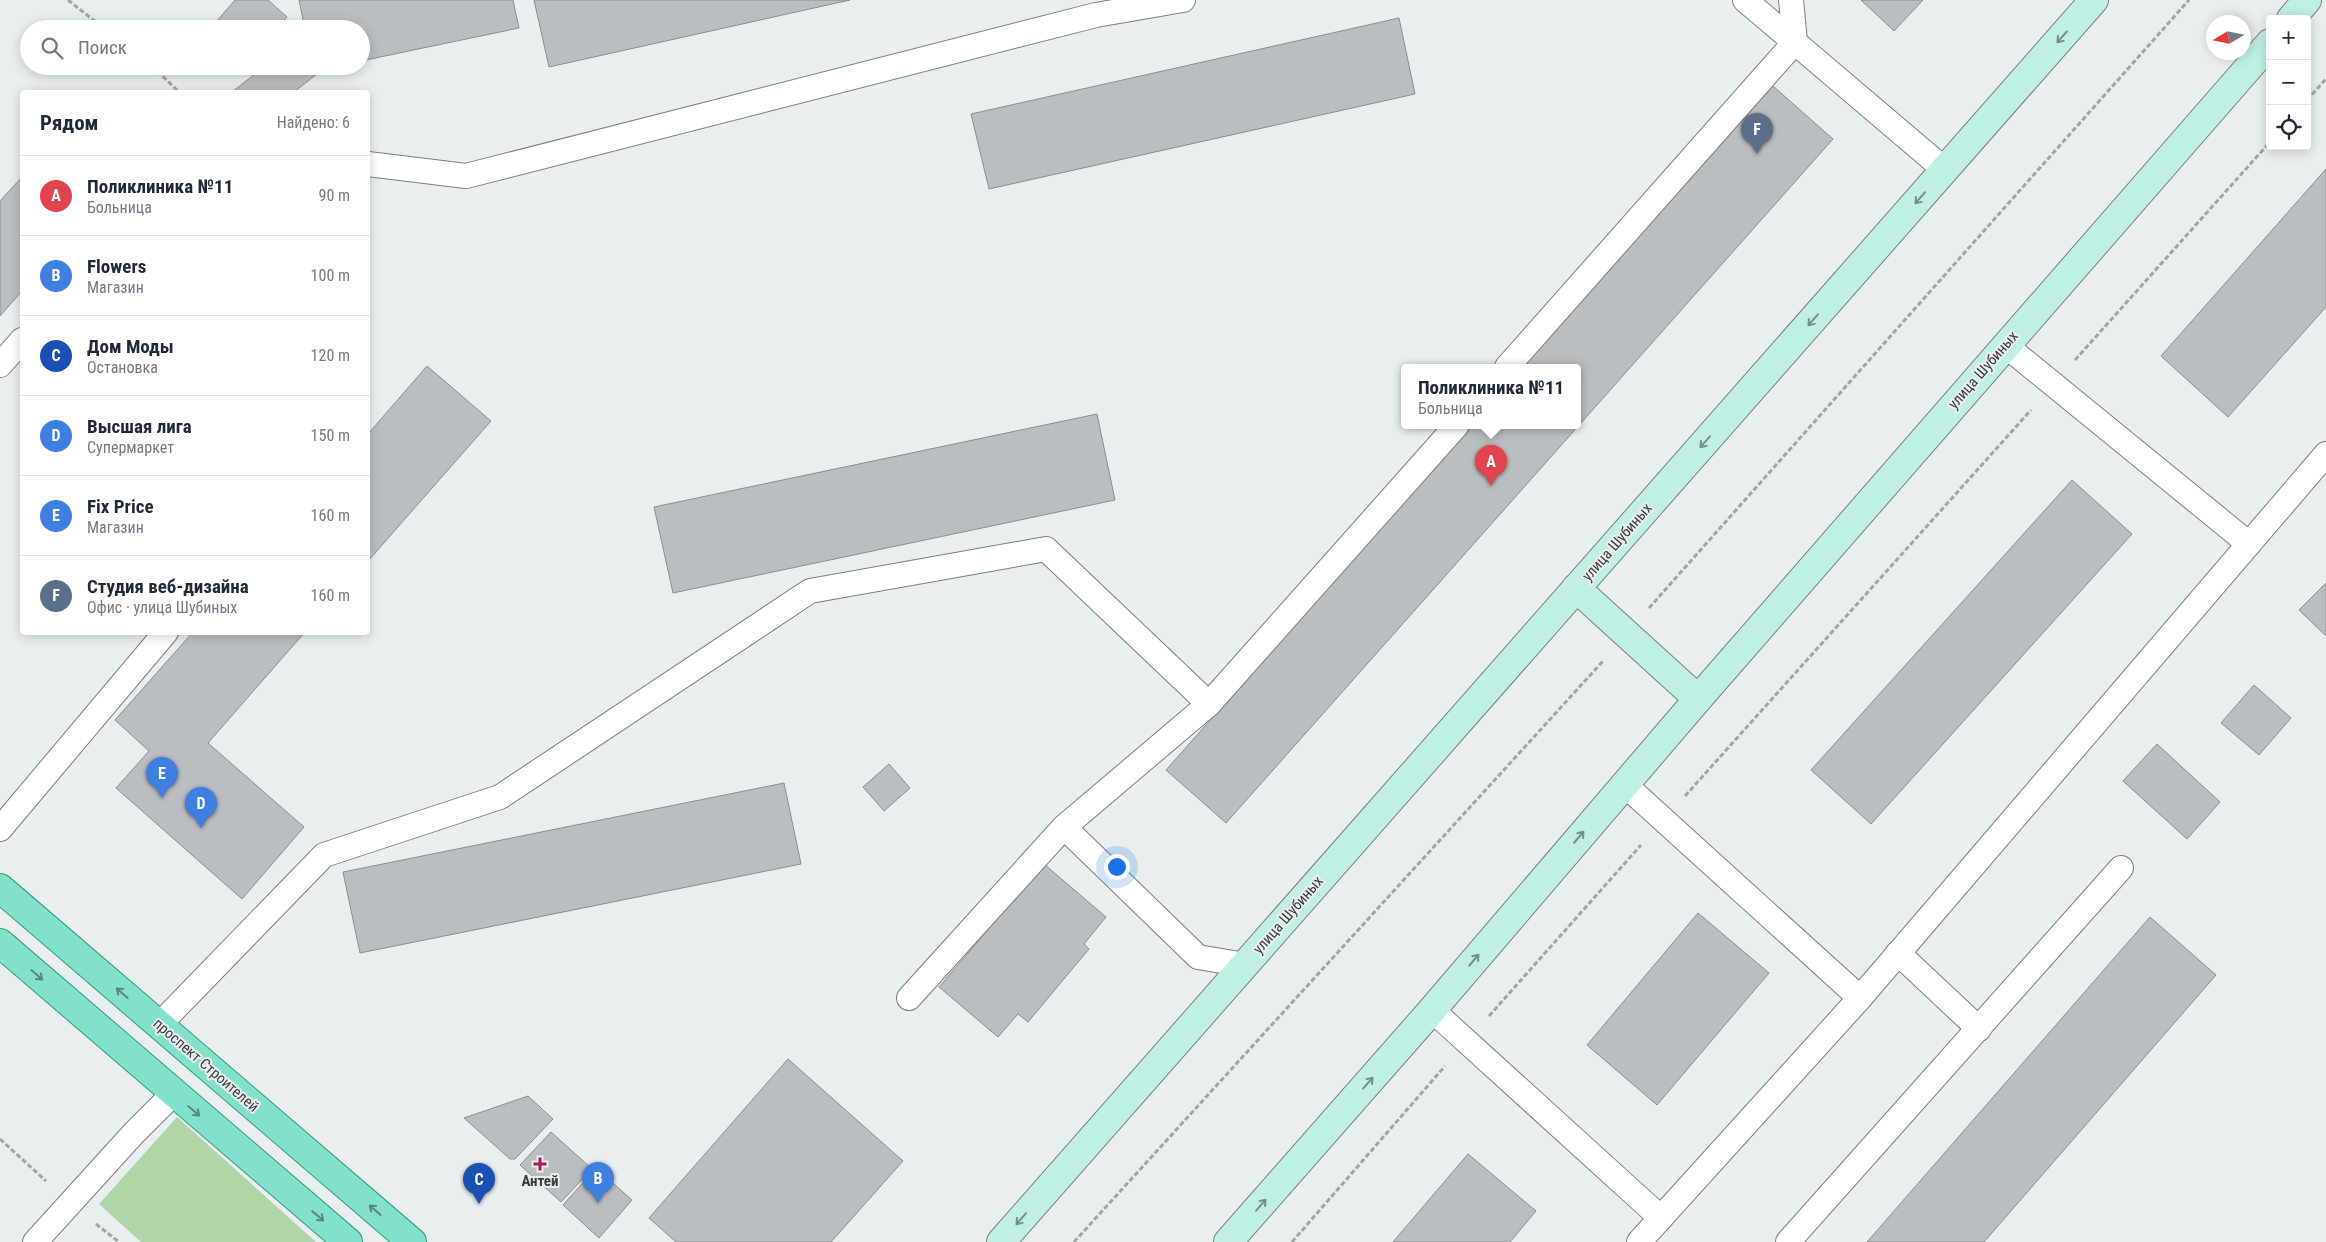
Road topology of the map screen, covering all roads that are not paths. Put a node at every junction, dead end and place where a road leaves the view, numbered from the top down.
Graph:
1 (1183, 0) edge
2 (1745, 0) edge
3 (1791, 0) edge
4 (2094, 0) edge
5 (2307, 0) edge
6 (2294, 15) edge
7 (1795, 42) junction
8 (2266, 48) edge
9 (370, 164) edge
10 (1945, 170) junction
11 (20, 342) edge
12 (2005, 345) junction
13 (1510, 364) edge
14 (0, 365) edge
15 (1452, 429) edge
16 (2326, 454) edge
17 (2249, 544) junction
18 (1576, 588) junction
19 (163, 635) edge
20 (1698, 699) junction
21 (1209, 704) junction
22 (1624, 784) junction
23 (1064, 827) junction
24 (0, 829) edge
25 (2122, 868) dead end
26 (0, 888) edge
27 (0, 944) edge
28 (1898, 953) junction
29 (1244, 965) junction
30 (909, 998) dead end
31 (1860, 998) junction
32 (1432, 1010) junction
33 (159, 1025) junction
34 (1978, 1029) junction
35 (174, 1094) junction
36 (1661, 1218) junction
37 (35, 1242) edge
38 (348, 1242) edge
39 (412, 1242) edge
40 (1001, 1242) edge
41 (1228, 1242) edge
42 (1639, 1242) edge
43 (1788, 1242) edge

1 - 9 lane
2 - 7 lane
3 - 7 lane
4 -> 10 main road, улица Шубиных
5 - 6 main road
7 - 10 lane
7 - 13 lane
8 - 12 main road, улица Шубиных
10 -> 18 main road, улица Шубиных
11 - 14 lane
12 - 17 lane
12 - 20 main road, улица Шубиных
15 - 21 lane
16 - 17 lane
17 - 28 lane
18 - 20 main road, улица Шубиных
18 - 29 main road, улица Шубиных
19 - 24 lane
20 - 22 main road, улица Шубиных
21 - 23 lane
21 - 33 lane
22 - 31 lane
32 -> 22 main road, улица Шубиных
23 - 29 lane
23 - 30 lane
25 - 34 lane
33 -> 26 main road, проспект Строителей
27 -> 35 main road
28 - 31 lane
28 - 34 lane
29 -> 40 main road, улица Шубиных
31 - 36 lane
32 - 36 lane
41 -> 32 main road, улица Шубиных
39 -> 33 main road, проспект Строителей
34 - 43 lane
35 - 37 lane
35 -> 38 main road
36 - 42 lane

